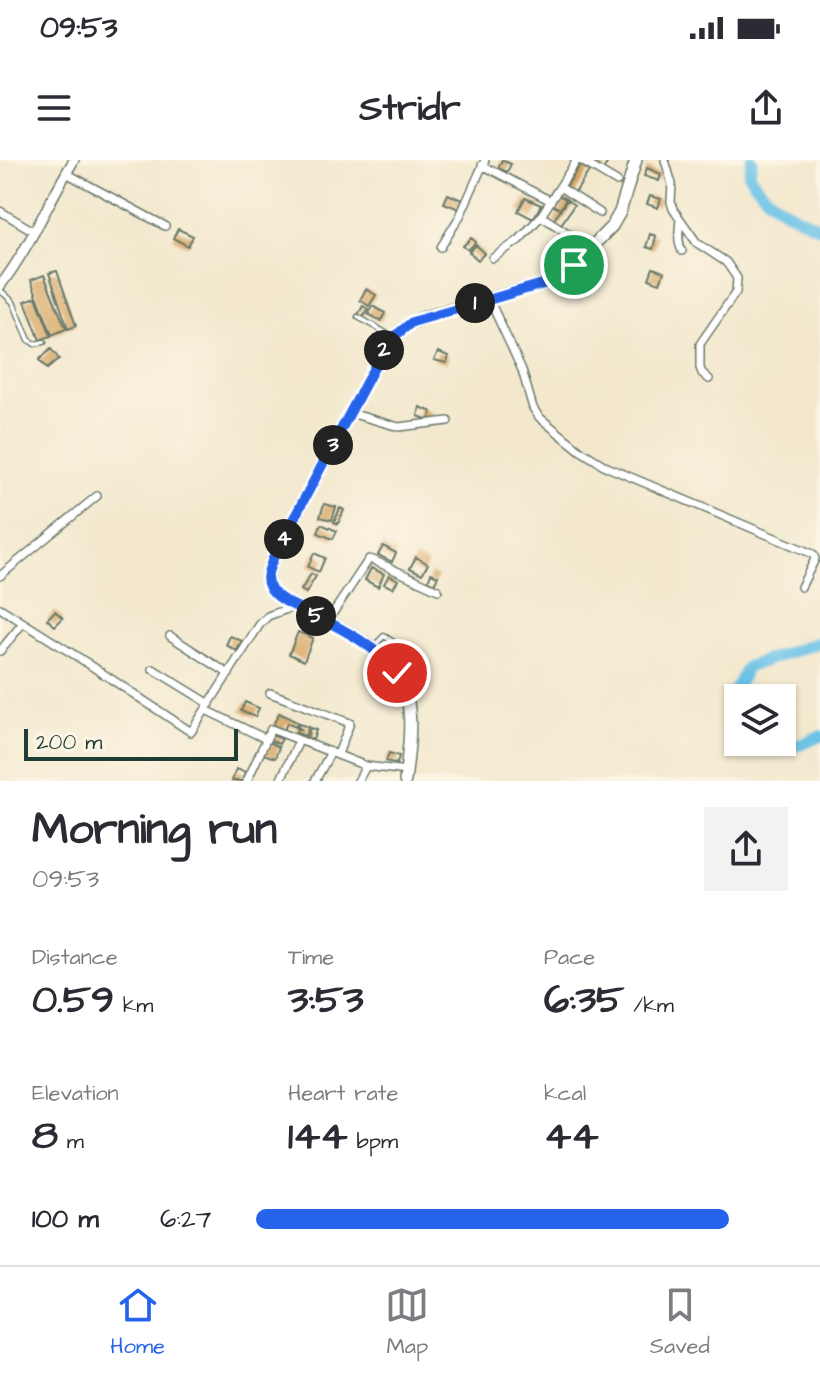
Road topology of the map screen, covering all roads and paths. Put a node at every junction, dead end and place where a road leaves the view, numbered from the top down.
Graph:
1 (73, 160) edge
2 (579, 160) edge
3 (636, 160) edge
4 (665, 160) edge
5 (484, 162) edge
6 (66, 173) junction
7 (617, 182) dead end
8 (560, 187) junction
9 (551, 201) junction
10 (0, 211) edge
11 (600, 213) dead end
12 (541, 216) junction
13 (680, 219) junction
14 (165, 226) dead end
15 (35, 232) junction
16 (441, 247) dead end
17 (591, 248) junction
18 (682, 251) dead end
19 (493, 258) dead end
20 (0, 288) edge
21 (489, 299) junction
22 (358, 317) dead end
23 (394, 337) junction
24 (44, 342) dead end
25 (709, 379) dead end
26 (350, 413) junction
27 (448, 421) dead end
28 (97, 496) dead end
29 (0, 576) edge
30 (801, 587) dead end
31 (438, 590) dead end
32 (295, 606) junction
33 (1, 610) edge
34 (327, 622) junction
35 (23, 623) junction
36 (170, 636) dead end
37 (371, 648) junction
38 (0, 651) edge
39 (387, 661) junction
40 (153, 669) dead end
41 (229, 674) junction
42 (270, 693) dead end
43 (208, 707) junction
44 (266, 739) junction
45 (299, 741) junction
46 (334, 753) junction
47 (366, 766) junction
48 (406, 776) edge
49 (247, 781) edge
50 (280, 781) edge
51 (315, 781) edge
52 (358, 781) edge

1 - 6 street
2 - 7 street
2 - 8 street
3 - 17 main road
4 - 13 street
5 - 9 street
5 - 16 street
6 - 14 street
6 - 15 street
8 - 9 street
8 - 11 street
9 - 12 street
10 - 15 street
12 - 17 street
12 - 19 street
13 - 18 street
13 - 25 street
15 - 20 street
17 - 21 main road
20 - 24 lane
21 - 23 main road
21 - 30 street
22 - 23 lane
23 - 26 main road
26 - 27 street
26 - 32 main road
28 - 29 street
31 - 34 street
32 - 34 main road
32 - 41 street
33 - 35 street
34 - 37 main road
35 - 38 street
35 - 43 street
36 - 41 street
37 - 39 main road
37 - 39 lane
39 - 48 main road
40 - 43 street
41 - 43 street
42 - 46 street
43 - 44 street
44 - 45 street
44 - 49 street
45 - 46 street
45 - 50 street
46 - 47 street
46 - 51 street
47 - 48 street
47 - 52 street

